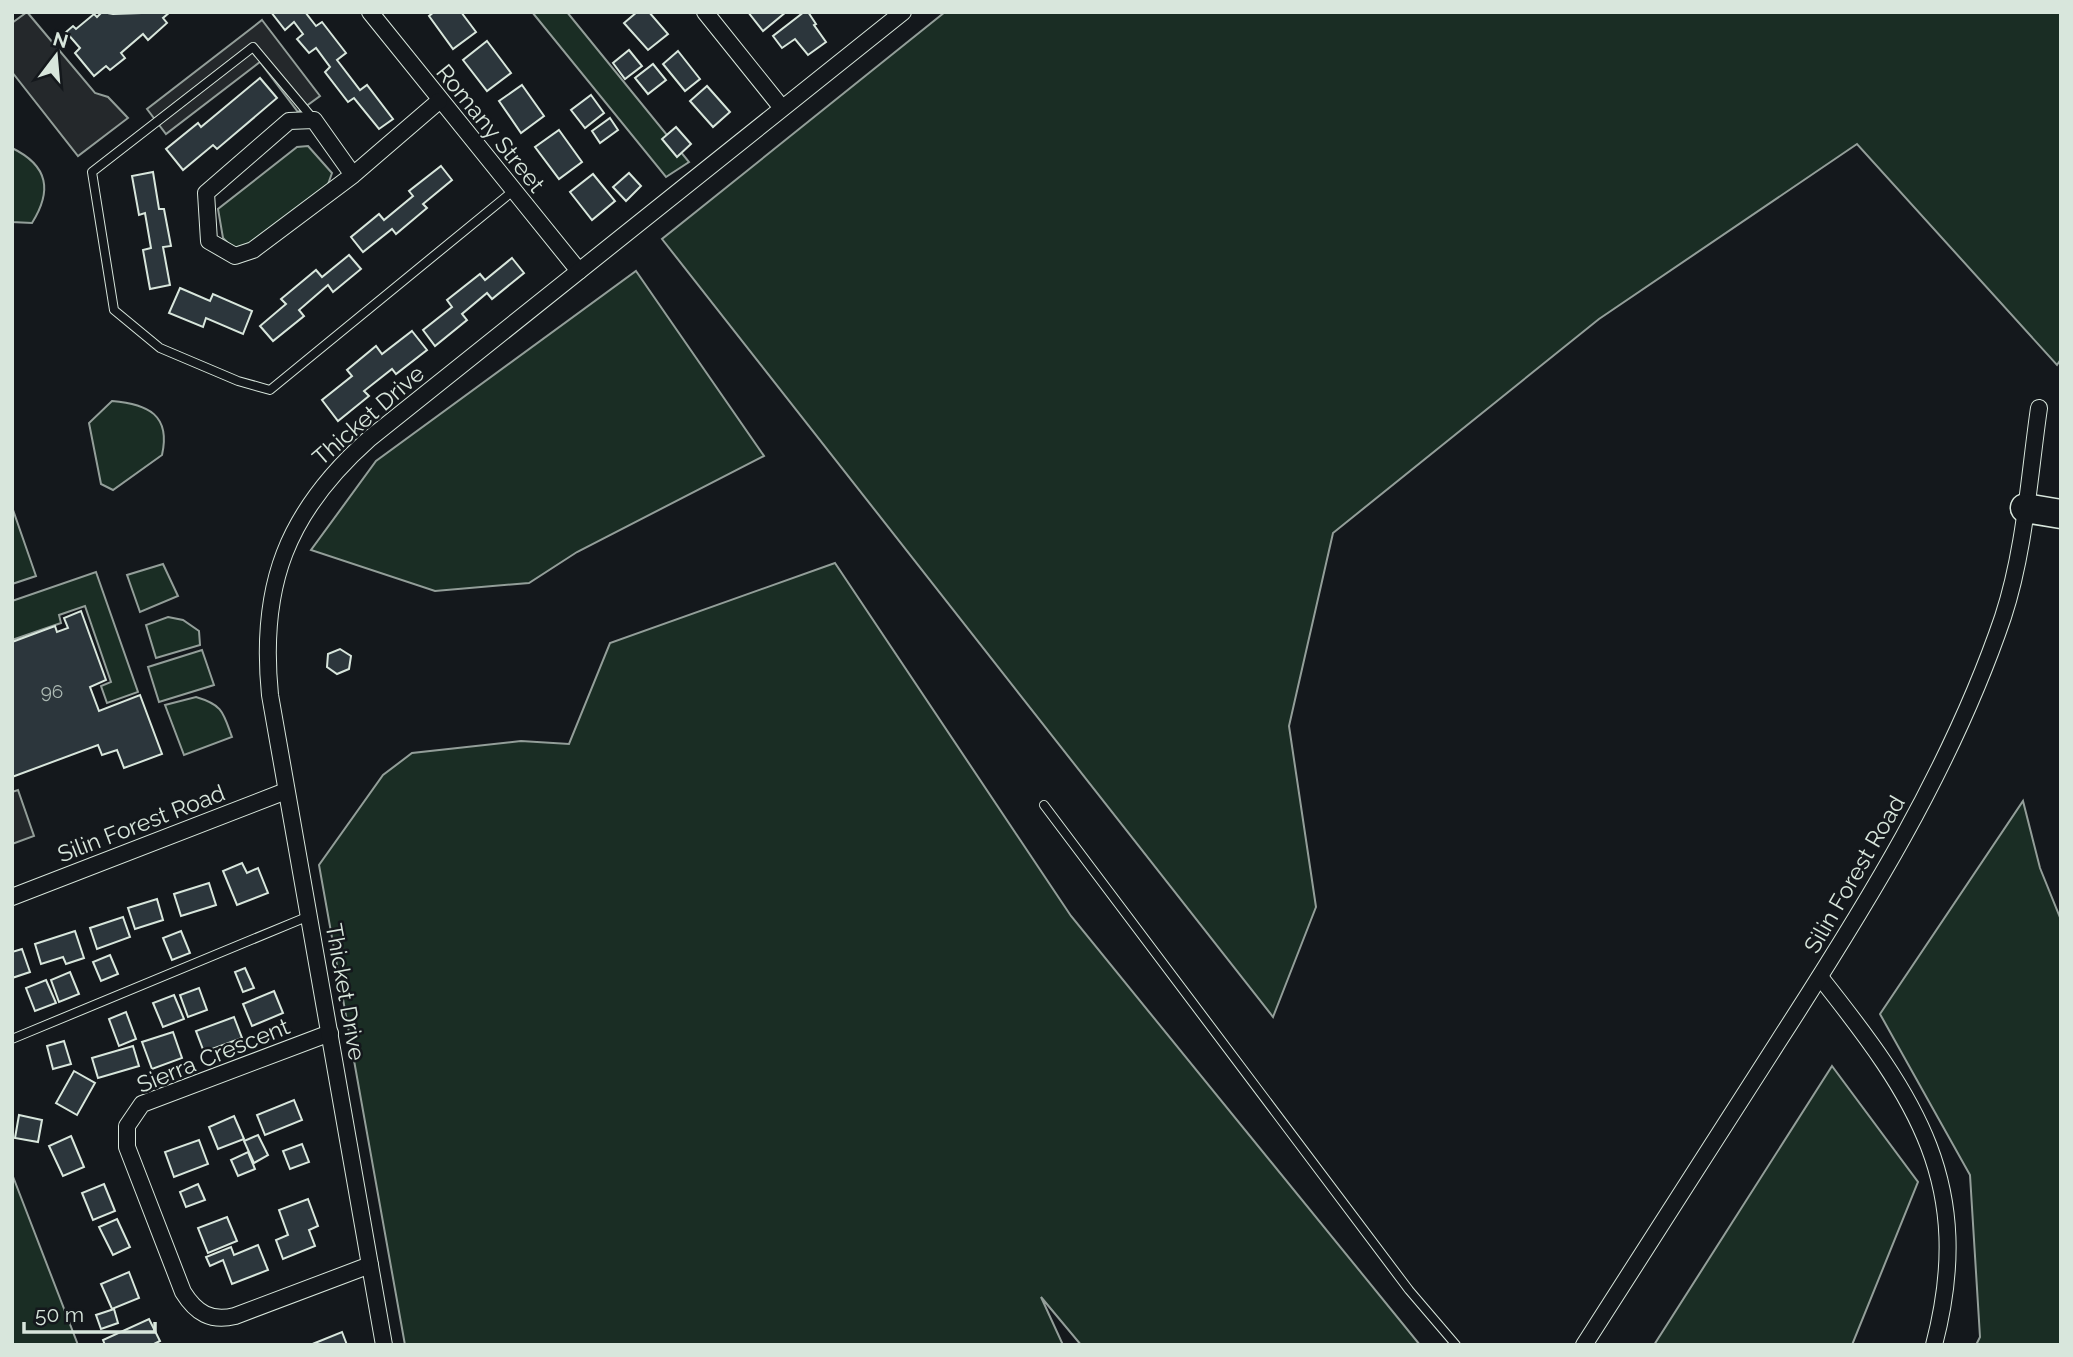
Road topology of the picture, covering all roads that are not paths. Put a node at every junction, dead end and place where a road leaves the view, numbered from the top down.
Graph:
1 (370, 12) edge
2 (705, 12) edge
3 (903, 12) edge
4 (439, 100) junction
5 (782, 108) junction
6 (314, 120) junction
7 (353, 175) junction
8 (513, 191) junction
9 (579, 271) junction
10 (2039, 408) dead end
11 (2025, 508) junction
12 (2061, 514) edge
13 (286, 791) junction
14 (1044, 805) dead end
15 (12, 897) edge
16 (309, 916) junction
17 (1820, 977) junction
18 (330, 1032) junction
19 (12, 1039) edge
20 (370, 1265) junction
21 (384, 1345) edge
22 (1456, 1345) edge
23 (1584, 1345) edge
24 (1934, 1345) edge

1 - 4 street, Romany Street
2 - 5 street
3 - 5 street, Thicket Drive
4 - 7 street
4 - 8 street, Romany Street
5 - 9 street, Thicket Drive
6 - 7 street
6 - 7 street
6 - 8 lane
8 - 9 street, Romany Street
9 - 13 street, Thicket Drive
10 - 11 street, Silin Forest Road
11 - 12 highway
11 - 17 street, Silin Forest Road
13 - 15 street, Silin Forest Road
13 - 16 street, Thicket Drive
14 - 22 lane
16 - 18 street, Thicket Drive
16 - 19 lane
17 - 23 street
17 - 24 street, Silin Forest Road
18 - 20 street, Thicket Drive
18 - 20 street, Sierra Crescent
20 - 21 street, Thicket Drive

